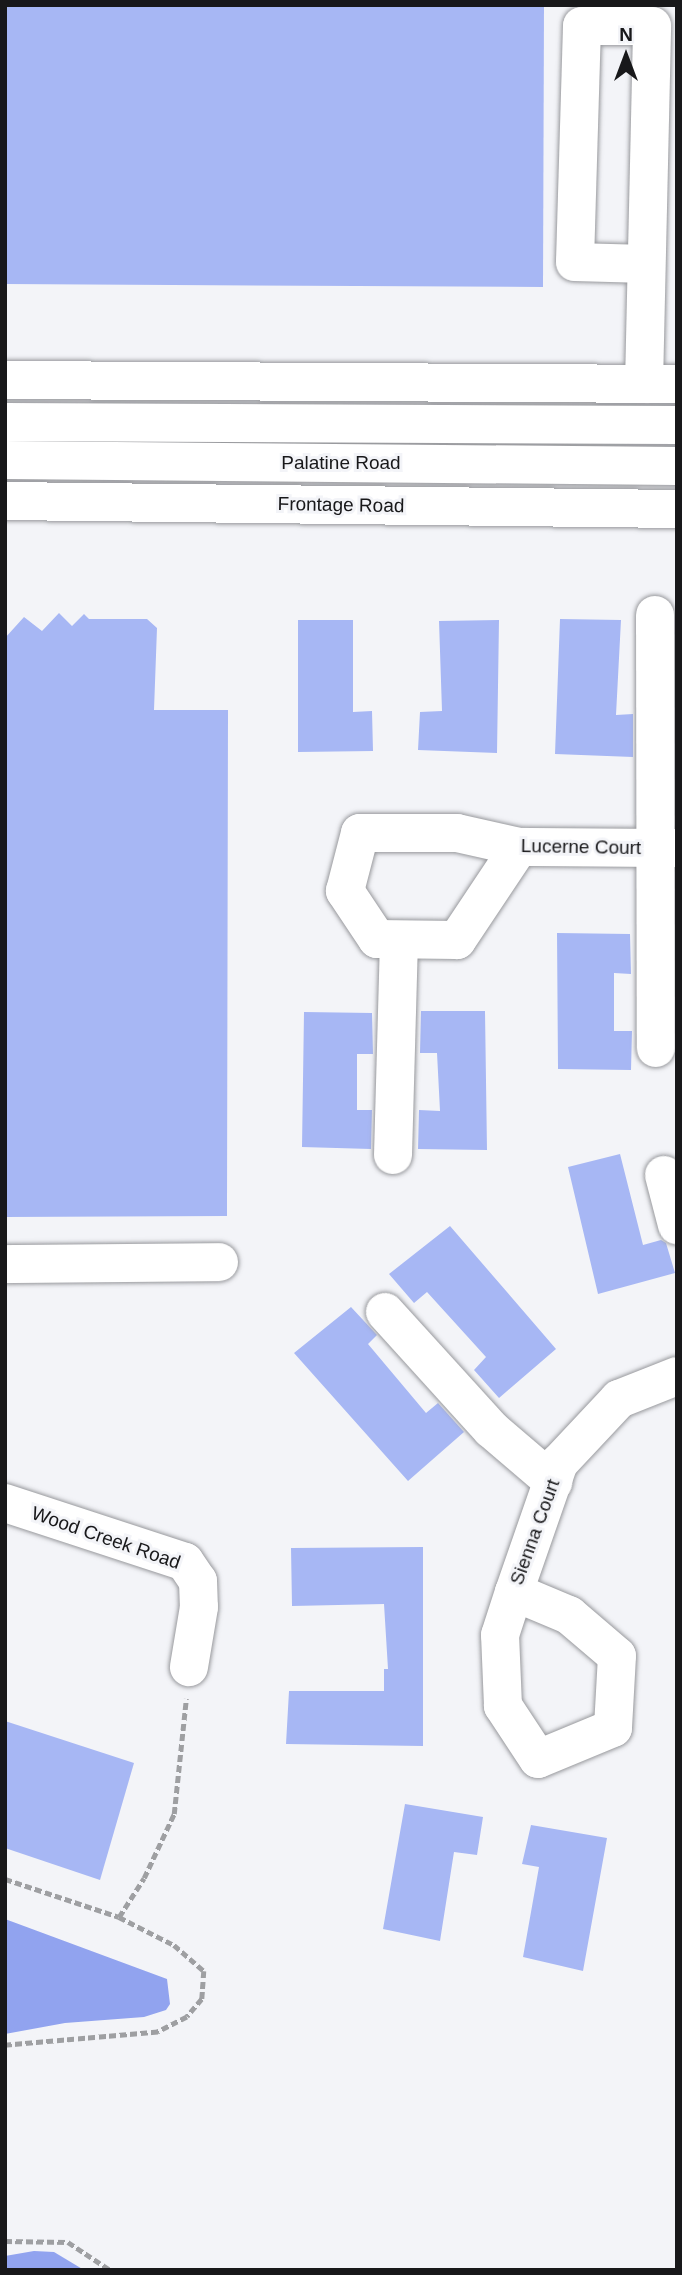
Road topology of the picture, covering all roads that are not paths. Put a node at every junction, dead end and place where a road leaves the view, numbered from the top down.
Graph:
1 (646, 264) junction
2 (5, 380) edge
3 (660, 384) edge
4 (5, 422) edge
5 (677, 425) edge
6 (5, 460) edge
7 (677, 466) edge
8 (5, 501) edge
9 (677, 509) edge
10 (655, 615) dead end
11 (519, 847) junction
12 (666, 848) edge
13 (399, 940) junction
14 (656, 1048) dead end
15 (393, 1155) dead end
16 (664, 1175) dead end
17 (677, 1225) edge
18 (219, 1262) dead end
19 (5, 1264) edge
20 (385, 1312) dead end
21 (677, 1376) edge
22 (553, 1482) junction
23 (5, 1503) edge
24 (514, 1592) junction
25 (190, 1667) road end

1 - 1 main road
1 - 3 main road
2 - 3 main road
4 - 5 main road, Palatine Road
6 - 7 main road, Palatine Road
8 - 9 main road, Frontage Road
10 - 12 main road
11 - 12 main road, Lucerne Court
11 - 13 main road
11 - 13 main road, Lucerne Court
12 - 14 main road
13 - 15 main road
16 - 17 main road
18 - 19 main road
20 - 22 main road
21 - 22 main road, Sienna Court
22 - 24 main road, Sienna Court
23 - 25 main road, Wood Creek Road
24 - 24 main road, Sienna Court

